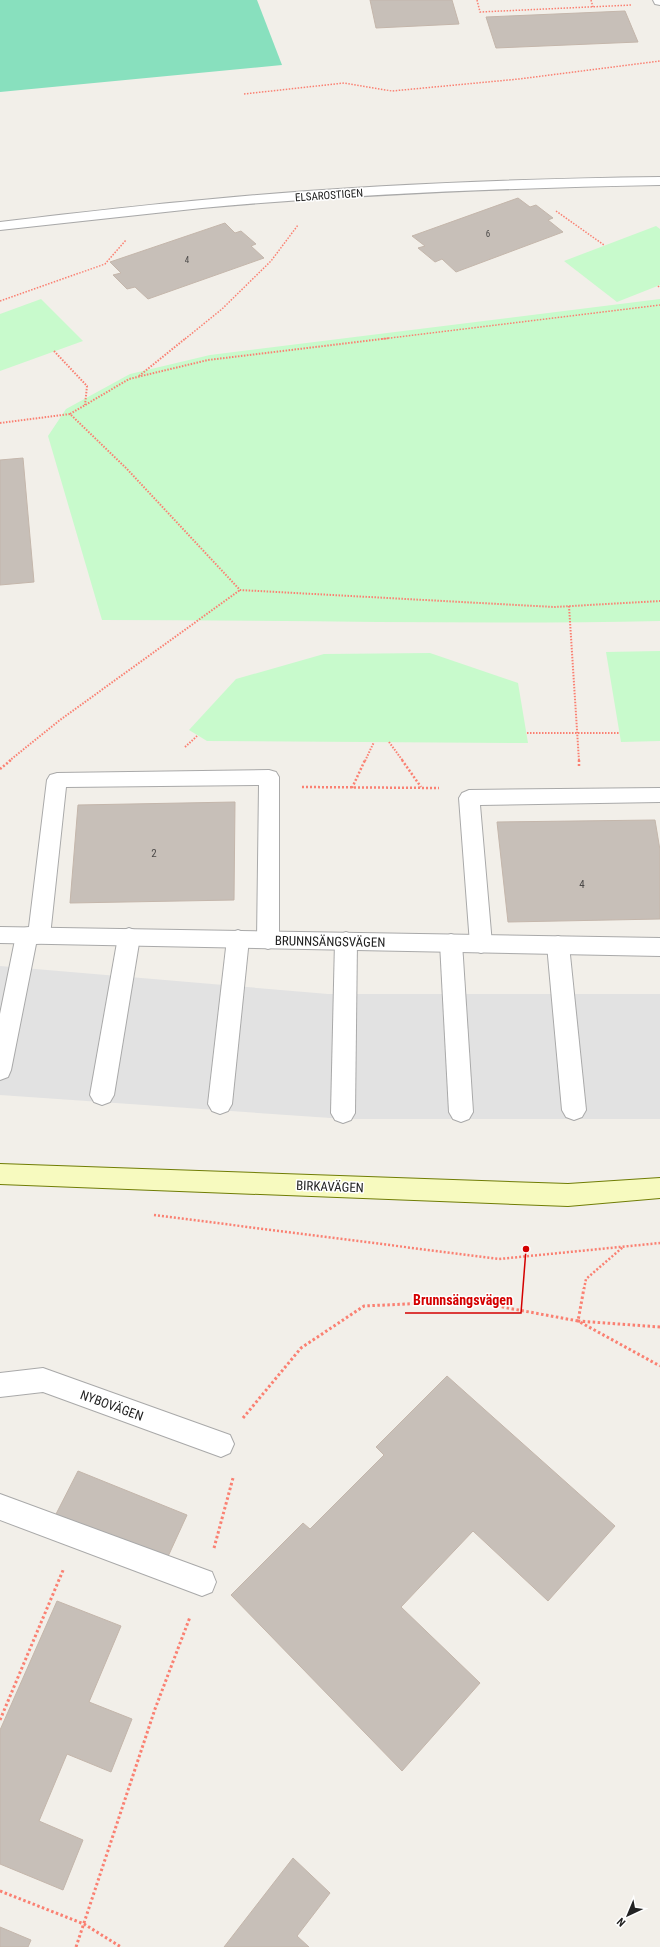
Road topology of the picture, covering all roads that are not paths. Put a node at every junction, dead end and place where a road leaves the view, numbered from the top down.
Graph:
1 (660, 181) edge
2 (0, 226) edge
3 (660, 795) edge
4 (0, 935) edge
5 (33, 936) junction
6 (130, 937) junction
7 (238, 940) junction
8 (268, 940) junction
9 (346, 941) junction
10 (451, 943) junction
11 (481, 944) junction
12 (558, 945) junction
13 (660, 947) edge
14 (0, 1070) edge
15 (102, 1095) dead end
16 (220, 1104) dead end
17 (574, 1110) dead end
18 (461, 1112) dead end
19 (343, 1113) dead end
20 (0, 1174) edge
21 (660, 1188) edge
22 (0, 1385) edge
23 (222, 1444) road end
24 (0, 1507) edge
25 (202, 1582) road end

1 - 2 street, ELSAROSTIGEN
3 - 11 street
4 - 5 street, BRUNNSÄNGSVÄGEN
5 - 6 street, BRUNNSÄNGSVÄGEN
5 - 8 street
5 - 14 street
6 - 7 street, BRUNNSÄNGSVÄGEN
6 - 15 street
7 - 8 street, BRUNNSÄNGSVÄGEN
7 - 16 street
8 - 9 street, BRUNNSÄNGSVÄGEN
9 - 10 street, BRUNNSÄNGSVÄGEN
9 - 19 street
10 - 11 street, BRUNNSÄNGSVÄGEN
10 - 18 street
11 - 12 street, BRUNNSÄNGSVÄGEN
12 - 13 street, BRUNNSÄNGSVÄGEN
12 - 17 street
20 - 21 street, BIRKAVÄGEN
22 - 23 street, NYBOVÄGEN
24 - 25 street

